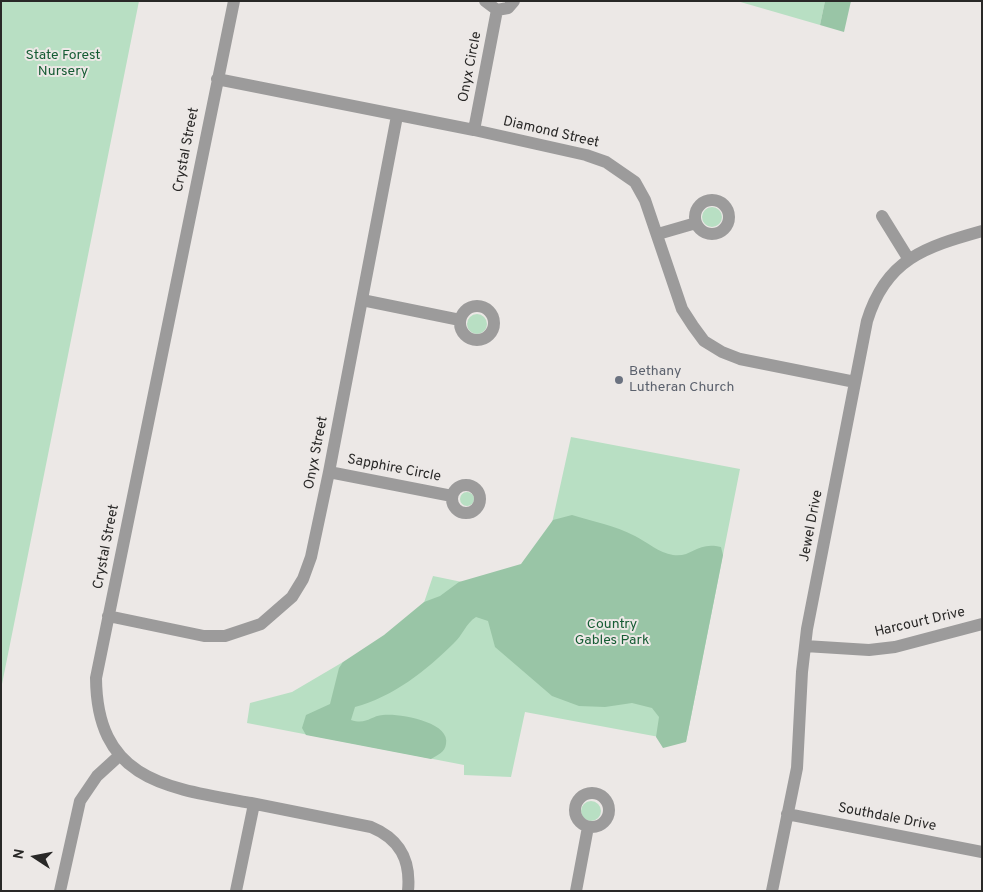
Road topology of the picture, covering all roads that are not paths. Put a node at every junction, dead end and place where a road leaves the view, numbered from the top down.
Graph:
1 (234, 1) edge
2 (485, 1) edge
3 (514, 1) edge
4 (497, 10) junction
5 (217, 80) junction
6 (396, 116) junction
7 (474, 130) junction
8 (882, 216) dead end
9 (696, 223) dead end
10 (982, 231) edge
11 (658, 234) junction
12 (908, 258) junction
13 (362, 300) junction
14 (460, 320) dead end
15 (855, 382) junction
16 (329, 472) junction
17 (452, 496) dead end
18 (108, 616) junction
19 (982, 624) edge
20 (805, 646) junction
21 (120, 755) junction
22 (254, 804) junction
23 (787, 814) junction
24 (588, 828) dead end
25 (982, 852) edge
26 (60, 891) edge
27 (236, 891) edge
28 (408, 891) edge
29 (576, 891) edge
30 (772, 891) edge

1 - 5 street, Crystal Street
2 - 4 street
3 - 4 street
4 - 7 street, Onyx Circle
5 - 6 street, Diamond Street
5 - 18 street, Crystal Street
6 - 7 street, Diamond Street
6 - 13 street, Onyx Street
7 - 11 street, Diamond Street
8 - 12 street
9 - 11 street
10 - 12 street, Jewel Drive
11 - 15 street, Diamond Street
12 - 15 street, Jewel Drive
13 - 14 street
13 - 16 street, Onyx Street
15 - 20 street, Jewel Drive
16 - 17 street, Sapphire Circle
16 - 18 street, Onyx Street
18 - 21 street, Crystal Street
19 - 20 street, Harcourt Drive
20 - 23 street, Jewel Drive
21 - 22 street, Crystal Street
21 - 26 street
22 - 27 street
22 - 28 street, Crystal Street
23 - 25 street, Southdale Drive
23 - 30 street, Jewel Drive
24 - 29 street

